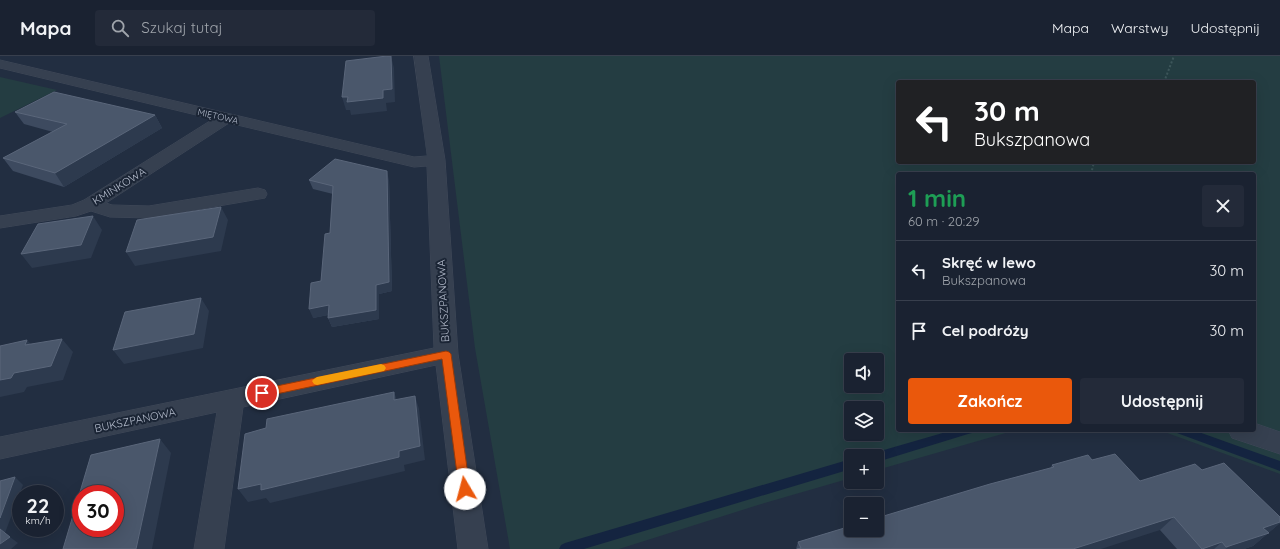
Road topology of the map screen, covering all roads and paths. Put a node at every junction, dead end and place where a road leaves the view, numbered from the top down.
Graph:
1 (421, 56) edge
2 (1174, 56) edge
3 (0, 64) edge
4 (1165, 80) edge
5 (226, 118) junction
6 (436, 160) junction
7 (258, 194) dead end
8 (91, 204) junction
9 (0, 222) edge
10 (446, 354) junction
11 (232, 399) junction
12 (1247, 432) edge
13 (1280, 444) edge
14 (0, 448) edge
15 (209, 549) edge
16 (473, 549) edge

1 - 6 street, BUKSZPANOWA
2 - 4 path
3 - 5 street, MIĘTOWA
5 - 6 street, MIĘTOWA
5 - 8 street, KMINKOWA
6 - 10 street, BUKSZPANOWA
7 - 8 street
8 - 9 street, KMINKOWA
10 - 11 street, BUKSZPANOWA
10 - 16 street
11 - 14 street, BUKSZPANOWA
11 - 15 street
12 - 13 street

